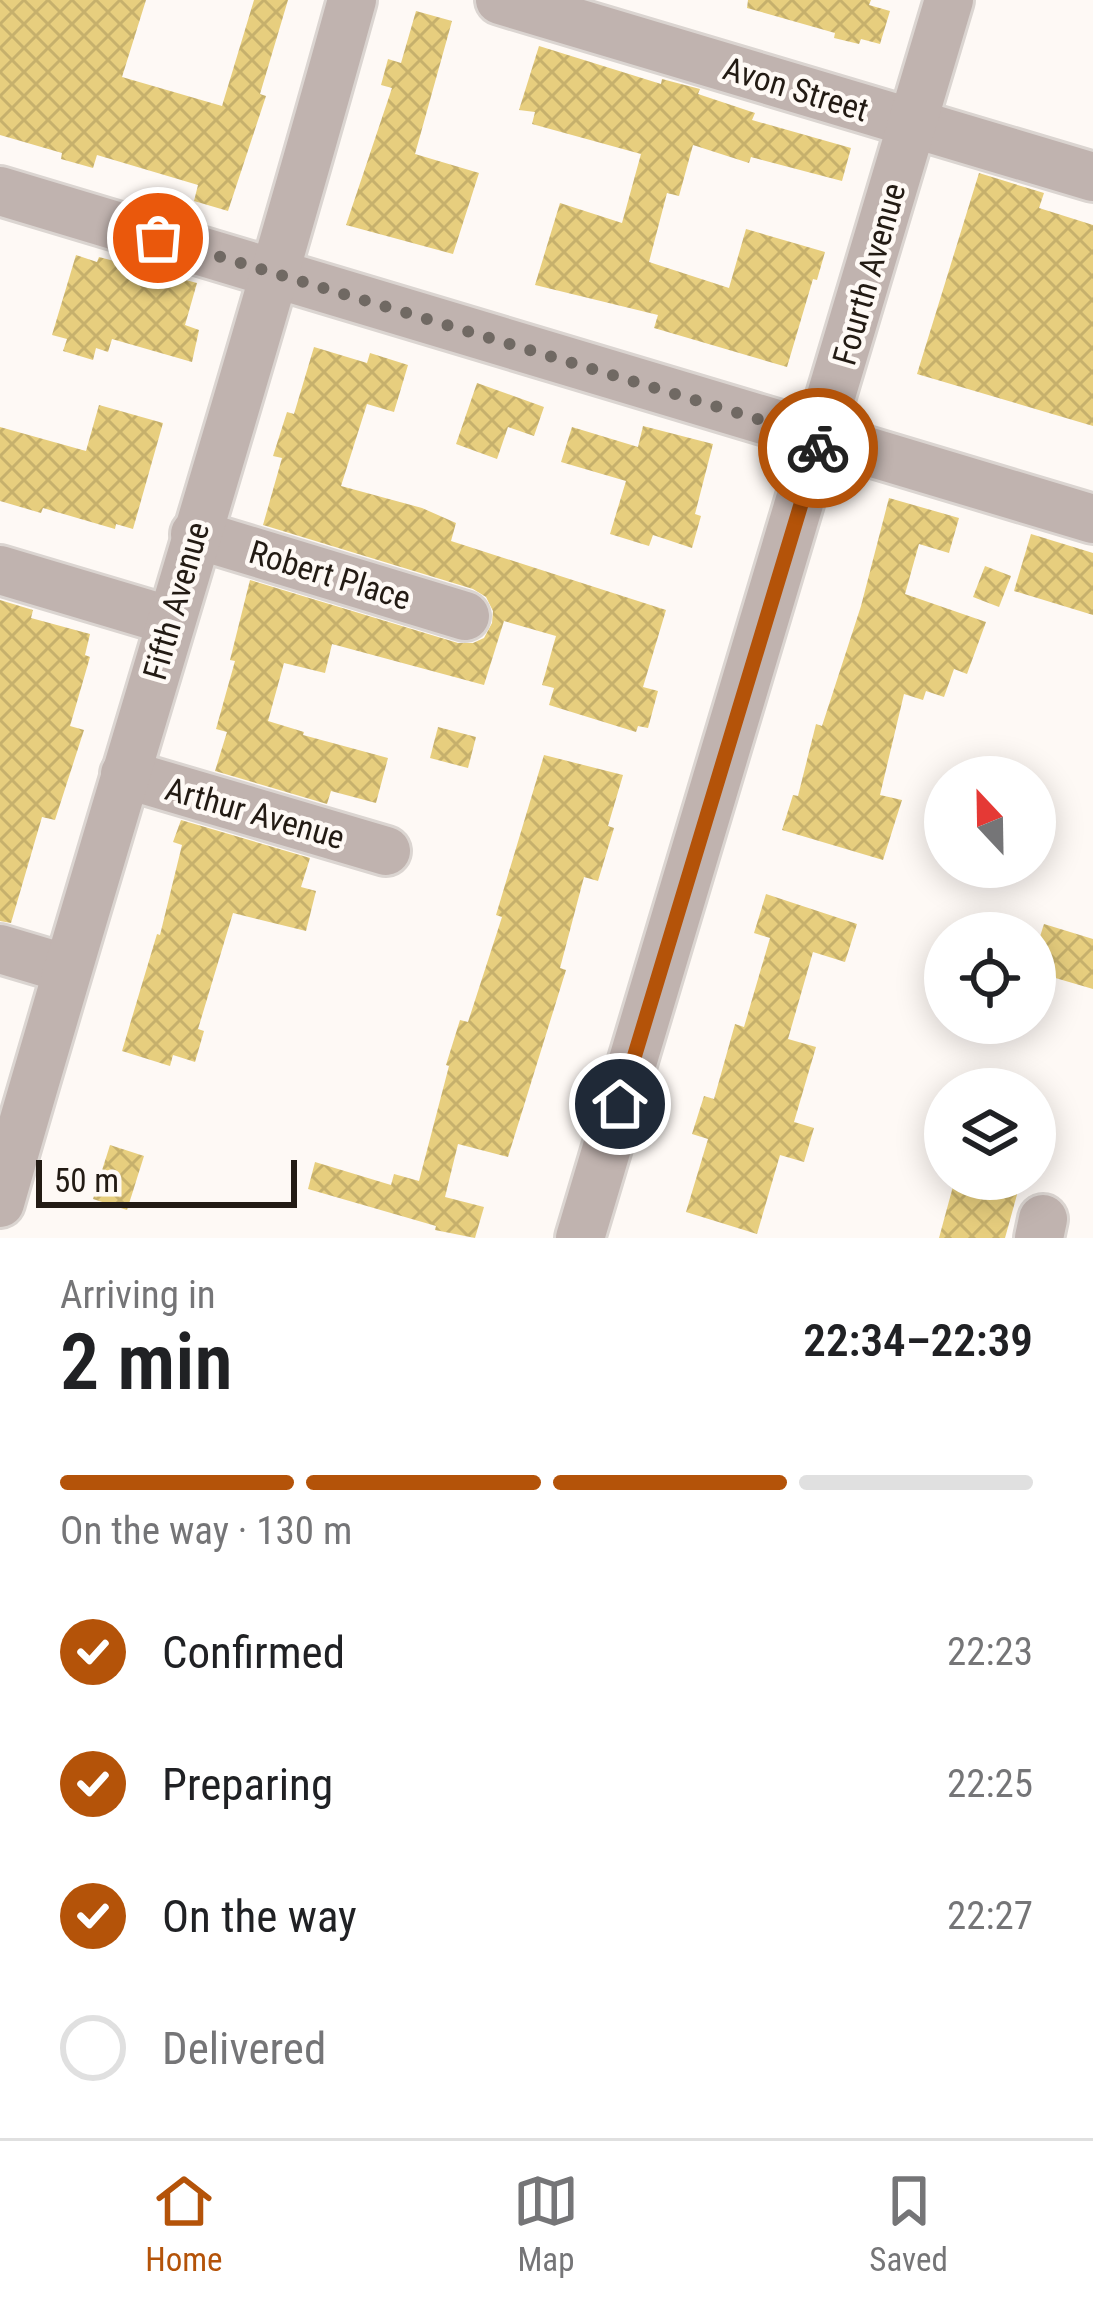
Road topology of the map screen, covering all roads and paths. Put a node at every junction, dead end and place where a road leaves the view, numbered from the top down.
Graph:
1 (352, 0) edge
2 (500, 0) edge
3 (949, 0) edge
4 (913, 124) junction
5 (1093, 177) edge
6 (0, 191) edge
7 (277, 273) junction
8 (821, 438) junction
9 (1093, 518) edge
10 (195, 534) junction
11 (0, 570) edge
12 (465, 616) dead end
13 (171, 621) junction
14 (125, 774) junction
15 (386, 851) dead end
16 (0, 949) edge
17 (67, 969) junction
18 (0, 1203) edge
19 (580, 1238) edge

1 - 7 street, Fifth Avenue
2 - 4 street, Avon Street
3 - 4 street, Fourth Avenue
4 - 5 street, Avon Street
4 - 8 street, Fourth Avenue
6 - 7 street
7 - 8 street
7 - 10 street, Fifth Avenue
8 - 9 street
8 - 19 street, Fourth Avenue
10 - 12 street, Robert Place
10 - 13 street, Fifth Avenue
11 - 13 street
13 - 14 street, Fifth Avenue
14 - 15 street, Arthur Avenue
14 - 17 street, Fifth Avenue
16 - 17 street
17 - 18 street, Fifth Avenue

